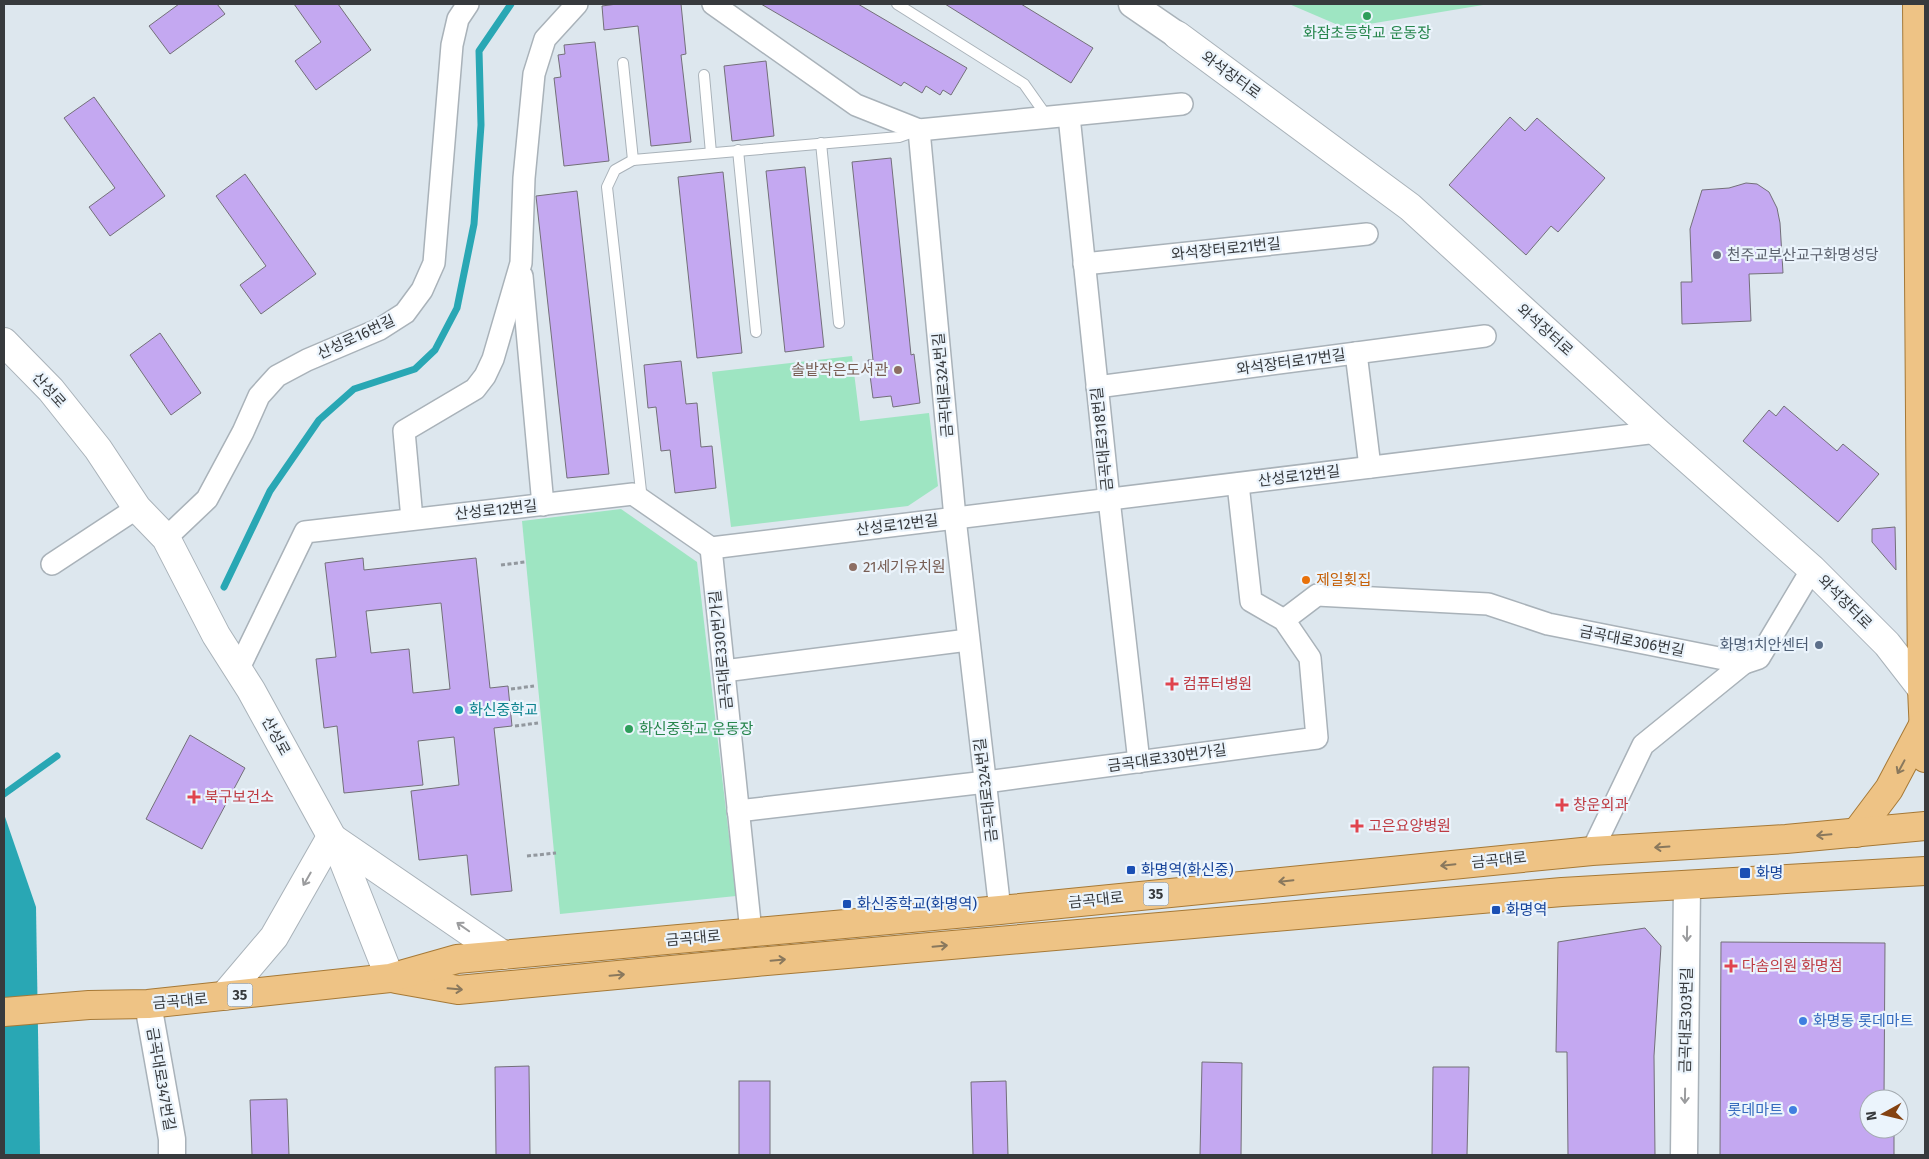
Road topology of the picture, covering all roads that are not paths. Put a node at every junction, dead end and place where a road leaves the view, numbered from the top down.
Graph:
1 (468, 4) edge
2 (577, 4) edge
3 (713, 4) edge
4 (897, 4) edge
5 (1132, 4) edge
6 (1917, 4) edge
7 (1177, 35) joint
8 (623, 63) dead end
9 (1922, 72) edge
10 (704, 76) dead end
11 (1182, 104) dead end
12 (1059, 117) junction
13 (919, 130) junction
14 (821, 143) junction
15 (738, 150) junction
16 (711, 153) junction
17 (633, 160) junction
18 (1367, 234) dead end
19 (521, 263) junction
20 (1084, 264) junction
21 (839, 323) dead end
22 (756, 332) dead end
23 (1485, 336) dead end
24 (6, 348) edge
25 (1356, 353) junction
26 (1097, 388) junction
27 (1657, 432) junction
28 (1370, 467) junction
29 (1238, 484) junction
30 (1108, 499) junction
31 (642, 501) junction
32 (543, 505) junction
33 (137, 508) junction
34 (955, 518) junction
35 (412, 519) junction
36 (166, 538) junction
37 (711, 548) junction
38 (52, 564) dead end
39 (1812, 569) junction
40 (1284, 620) junction
41 (968, 640) junction
42 (1744, 663) junction
43 (238, 670) junction
44 (724, 671) junction
45 (1924, 690) edge
46 (1924, 724) edge
47 (1925, 758) edge
48 (1138, 762) junction
49 (986, 782) junction
50 (738, 811) junction
51 (1925, 826) edge
52 (1856, 832) junction
53 (331, 837) junction
54 (1592, 851) junction
55 (1925, 871) edge
56 (1687, 885) junction
57 (1000, 910) junction
58 (751, 932) junction
59 (503, 955) junction
60 (390, 978) junction
61 (224, 996) junction
62 (148, 1004) junction
63 (4, 1012) edge
64 (172, 1155) edge
65 (1684, 1155) edge

1 - 36 street, 산성로16번길
2 - 19 street
3 - 13 street
4 - 12 lane
5 - 7 street, 와석장터로
6 - 9 main road
7 - 27 main road, 와석장터로
8 - 17 lane
9 - 45 main road
10 - 16 lane
11 - 12 street
12 - 13 street
12 - 20 street, 금곡대로318번길
13 - 14 lane
13 - 34 street, 금곡대로324번길
14 - 15 lane
14 - 21 lane
15 - 16 lane
15 - 22 lane
16 - 17 lane
17 - 31 lane
18 - 20 street, 와석장터로21번길
19 - 32 street
19 - 35 street
20 - 26 street, 금곡대로318번길
23 - 25 street, 와석장터로17번길
24 - 33 main road, 산성로
25 - 26 street, 와석장터로17번길
25 - 28 street
26 - 30 street, 금곡대로318번길
27 - 28 street, 산성로12번길
27 - 39 main road, 와석장터로
28 - 29 street, 산성로12번길
29 - 30 street, 산성로12번길
29 - 40 street, 금곡대로330번가길
30 - 34 street, 산성로12번길
30 - 48 street, 금곡대로318번길
31 - 32 street, 산성로12번길
31 - 37 street, 산성로12번길
32 - 35 street, 산성로12번길
33 - 36 main road, 산성로
33 - 38 street
34 - 37 street, 산성로12번길
34 - 41 street, 금곡대로324번길
35 - 43 street, 산성로12번길
36 - 43 main road, 산성로
37 - 44 street, 금곡대로330번가길
39 - 42 street
39 - 45 main road, 와석장터로
40 - 42 street, 금곡대로306번길
40 - 48 street, 금곡대로330번가길
41 - 44 street
41 - 49 street, 금곡대로324번길
42 - 54 street
43 - 53 main road, 산성로
44 - 50 street, 금곡대로330번가길
45 - 46 main road
46 - 47 main road
46 -> 52 main road
48 - 49 street, 금곡대로330번가길
49 - 50 street, 금곡대로330번가길
49 - 57 street, 금곡대로324번길
50 - 58 street, 금곡대로330번가길
51 - 52 main road, 금곡대로 / 35
52 -> 54 main road, 금곡대로 / 35
59 -> 53 main road
53 - 60 main road, 산성로
53 -> 61 main road
54 -> 57 main road, 금곡대로 / 35
55 - 56 main road, 금곡대로 / 35
60 -> 56 main road, 금곡대로 / 35
56 -> 65 street, 금곡대로303번길
57 - 58 main road, 금곡대로 / 35
58 - 59 main road, 금곡대로 / 35
59 - 60 main road, 금곡대로 / 35
60 - 61 main road, 금곡대로 / 35
61 - 62 main road, 금곡대로 / 35
62 - 63 main road, 금곡대로 / 35
62 - 64 street, 금곡대로347번길

